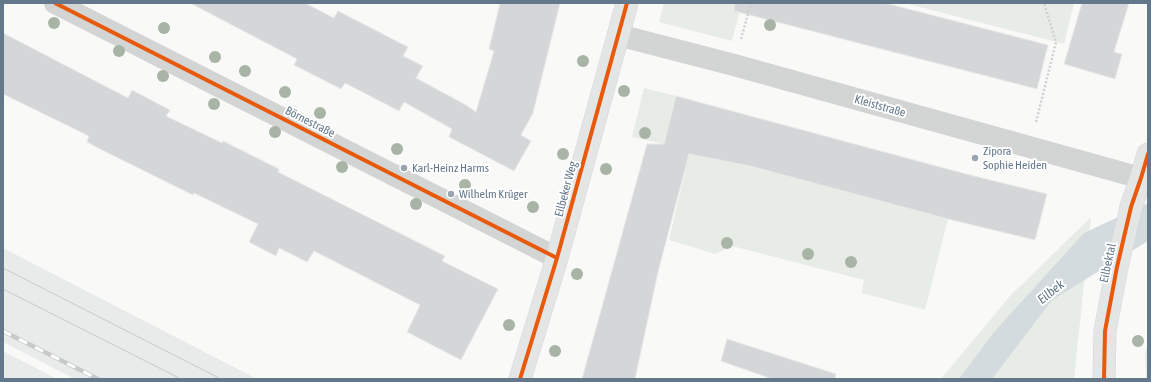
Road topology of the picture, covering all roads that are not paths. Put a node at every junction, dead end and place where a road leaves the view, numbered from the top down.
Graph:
1 (55, 3) edge
2 (626, 3) edge
3 (618, 35) junction
4 (1148, 154) edge
5 (1142, 178) junction
6 (557, 258) junction
7 (520, 379) edge
8 (1104, 379) edge

1 - 6 street, Börnestraße
2 - 3 street, Eilbeker Weg
3 - 5 street, Kleiststraße
3 - 6 street, Eilbeker Weg
4 - 5 street, Eilbektal
5 - 8 street, Eilbektal
6 - 7 street, Eilbeker Weg

